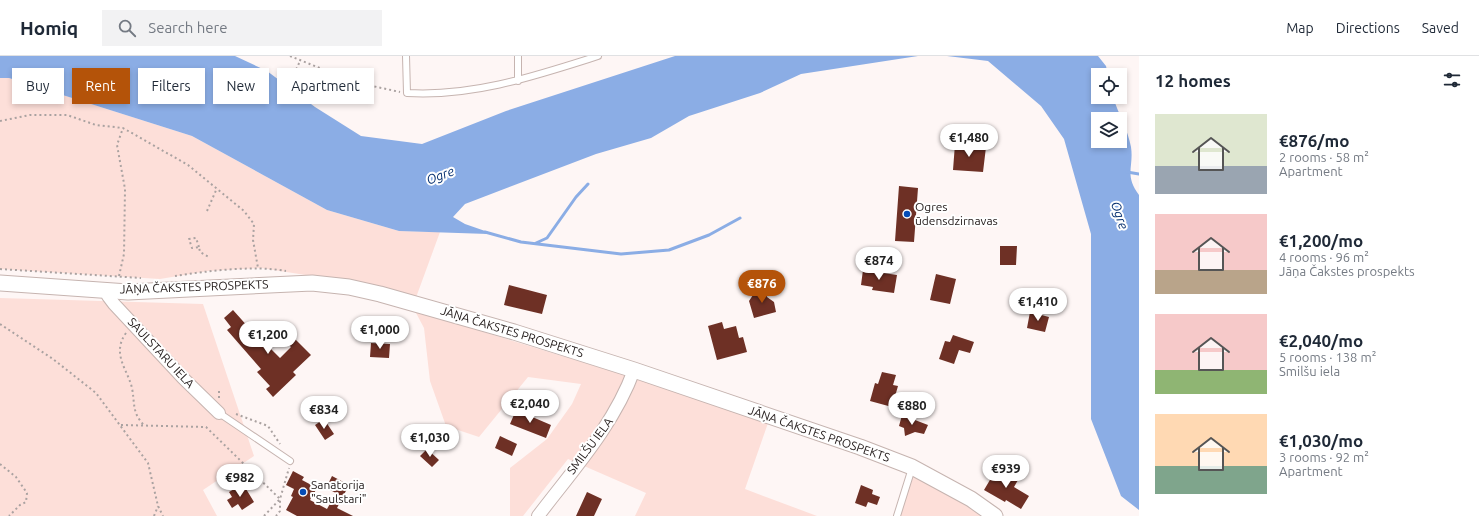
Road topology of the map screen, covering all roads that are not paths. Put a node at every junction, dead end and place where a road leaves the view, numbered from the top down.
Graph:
1 (406, 56) edge
2 (518, 56) edge
3 (598, 56) edge
4 (518, 81) junction
5 (0, 283) edge
6 (107, 291) junction
7 (634, 370) junction
8 (225, 412) joint
9 (290, 460) road end
10 (912, 467) junction
11 (538, 516) edge
12 (897, 516) edge
13 (995, 516) edge

1 - 4 lane
2 - 4 lane
3 - 4 lane
5 - 6 street, JĀŅA ČAKSTES PROSPEKTS
6 - 7 street, JĀŅA ČAKSTES PROSPEKTS
6 - 8 street, SAULSTARU IELA
7 - 10 street, JĀŅA ČAKSTES PROSPEKTS
7 - 11 street, SMILŠU IELA
8 - 9 lane
10 - 12 lane
10 - 13 street, JĀŅA ČAKSTES PROSPEKTS

